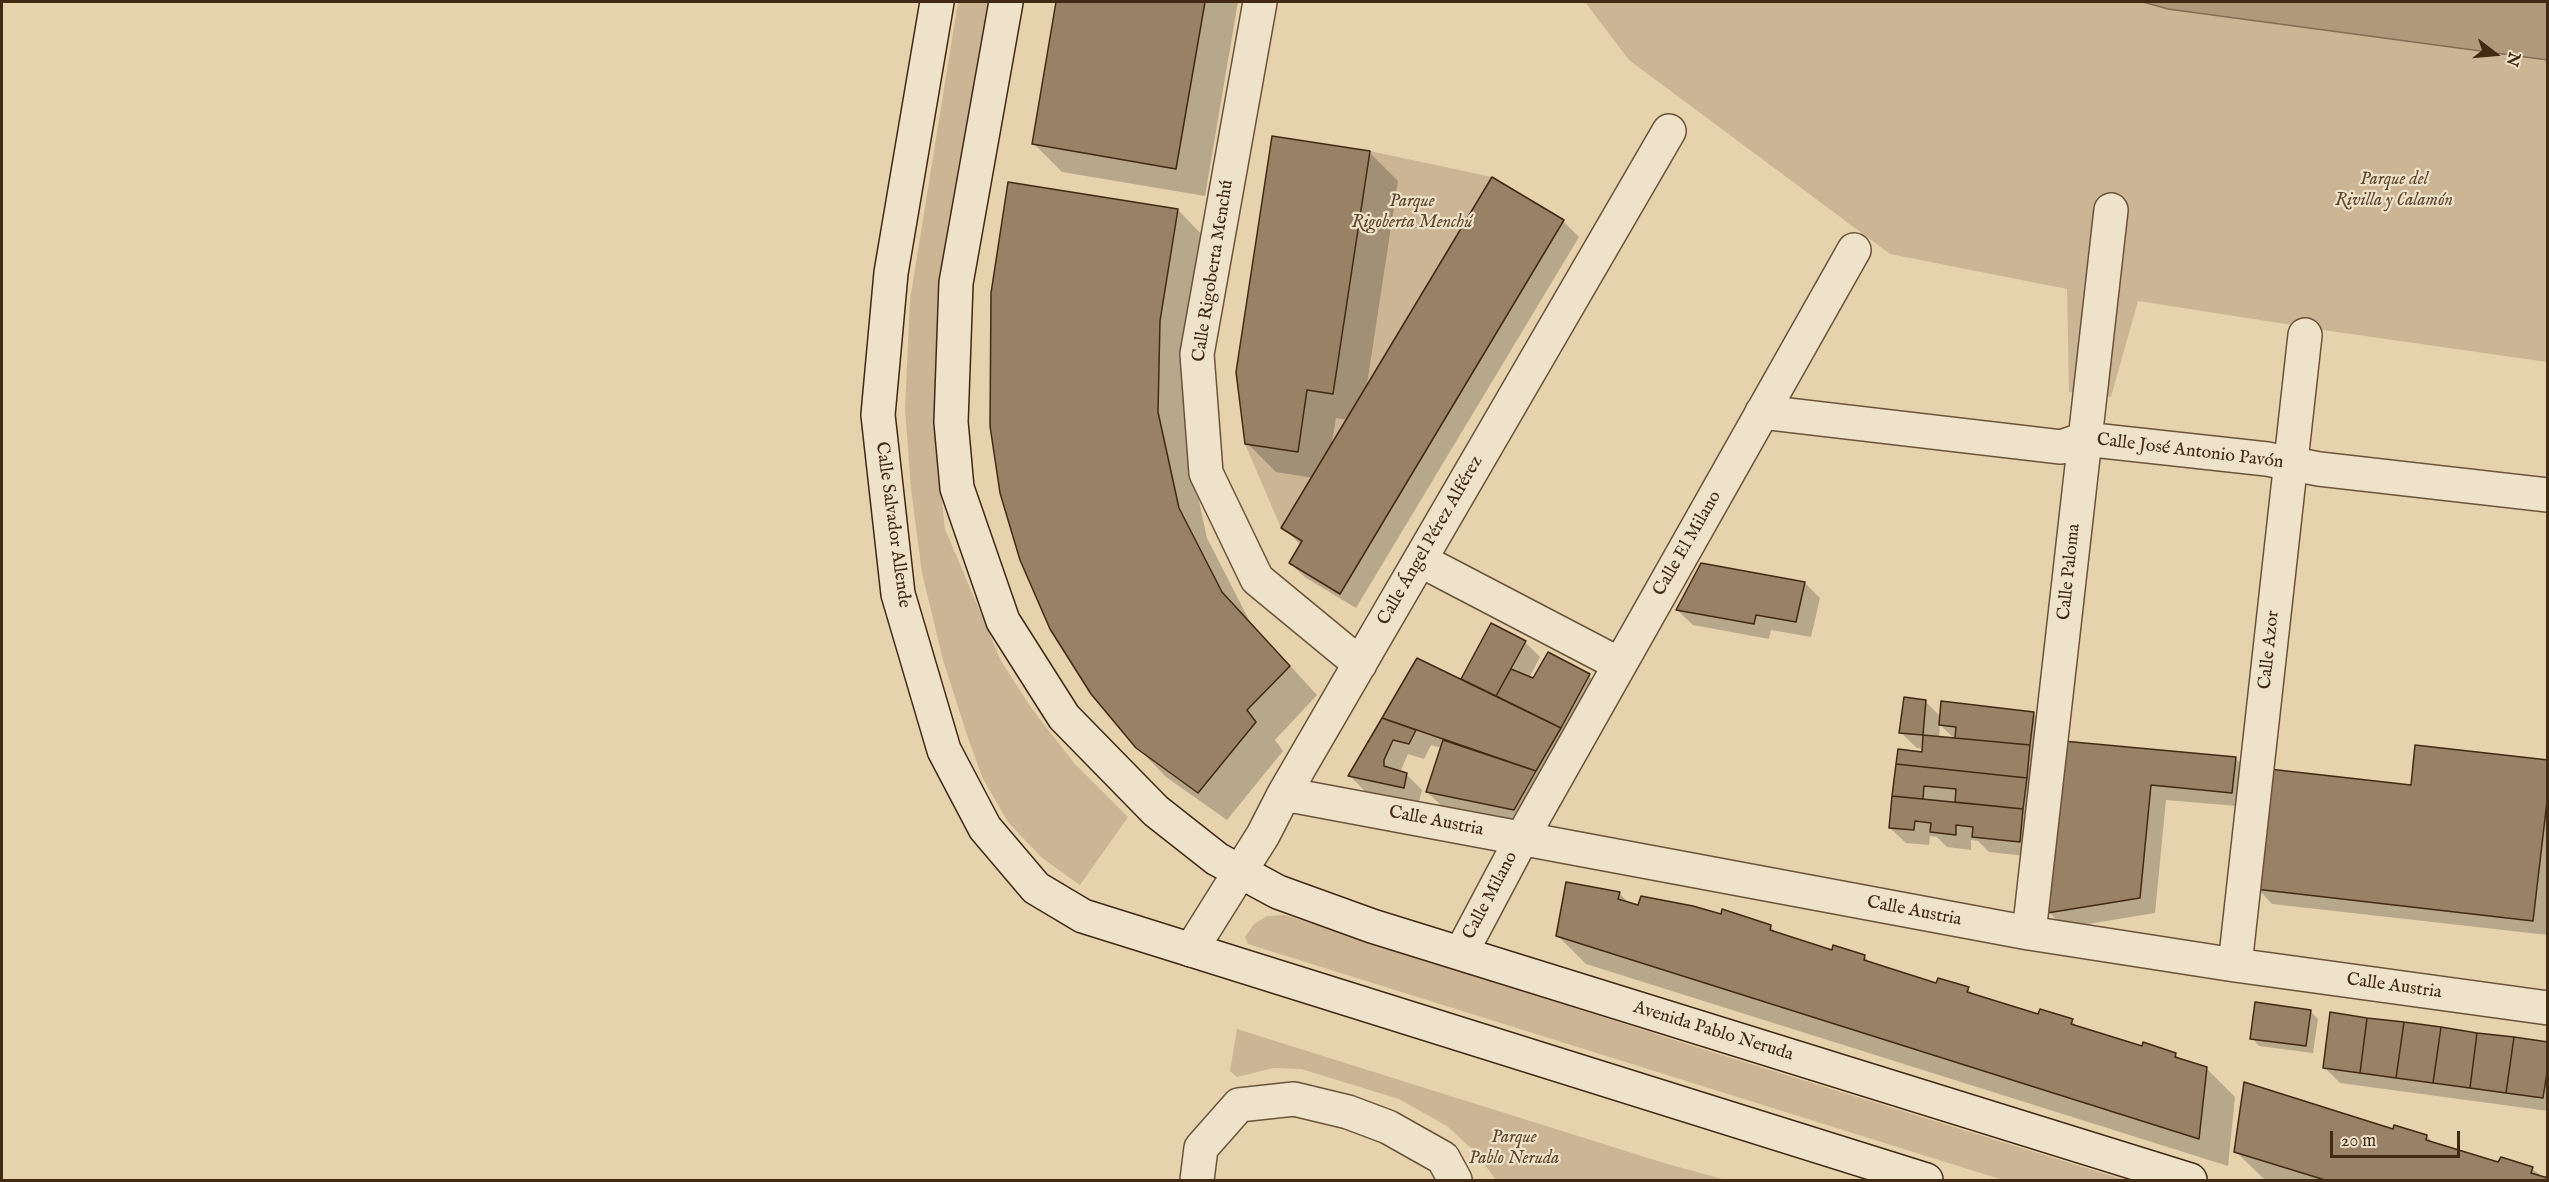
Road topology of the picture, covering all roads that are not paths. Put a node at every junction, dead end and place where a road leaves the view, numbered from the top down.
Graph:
1 (937, 2) edge
2 (1006, 2) edge
3 (1260, 2) edge
4 (1669, 131) dead end
5 (2111, 210) dead end
6 (1854, 250) dead end
7 (2305, 335) dead end
8 (1762, 412) junction
9 (2084, 440) junction
10 (2291, 464) junction
11 (2547, 495) edge
12 (1420, 560) junction
13 (1360, 664) junction
14 (1619, 664) junction
15 (1284, 794) junction
16 (1522, 838) junction
17 (1239, 871) junction
18 (2029, 933) junction
19 (1191, 950) junction
20 (1461, 953) junction
21 (2235, 965) junction
22 (2547, 1007) edge
23 (1197, 1180) edge
24 (1455, 1180) edge
25 (1926, 1180) edge
26 (2190, 1180) edge

1 - 19 street, Calle Salvador Allende
2 - 17 street
3 - 13 street, Calle Rigoberta Menchú
4 - 12 street, Calle Ángel Pérez Alférez
5 - 9 street, Calle Paloma
6 - 8 street, Calle El Milano
7 - 10 street, Calle Azor
8 - 9 street, Calle José Antonio Pavón
8 - 14 street, Calle El Milano
9 - 10 street, Calle José Antonio Pavón
9 - 18 street, Calle Paloma
10 - 11 street, Calle José Antonio Pavón
10 - 21 street, Calle Azor
12 - 13 street, Calle Ángel Pérez Alférez
12 - 14 street
13 - 15 street, Calle Ángel Pérez Alférez
14 - 16 street, Calle El Milano
15 - 16 street, Calle Austria
15 - 17 street, Calle Ángel Pérez Alférez
16 - 18 street, Calle Austria
16 - 20 street, Calle Milano
17 - 19 street, Calle Ángel Pérez Alférez
17 - 20 street, Avenida Pablo Neruda
18 - 21 street, Calle Austria
19 - 25 street
20 - 26 street, Avenida Pablo Neruda
21 - 22 street, Calle Austria
23 - 24 street

